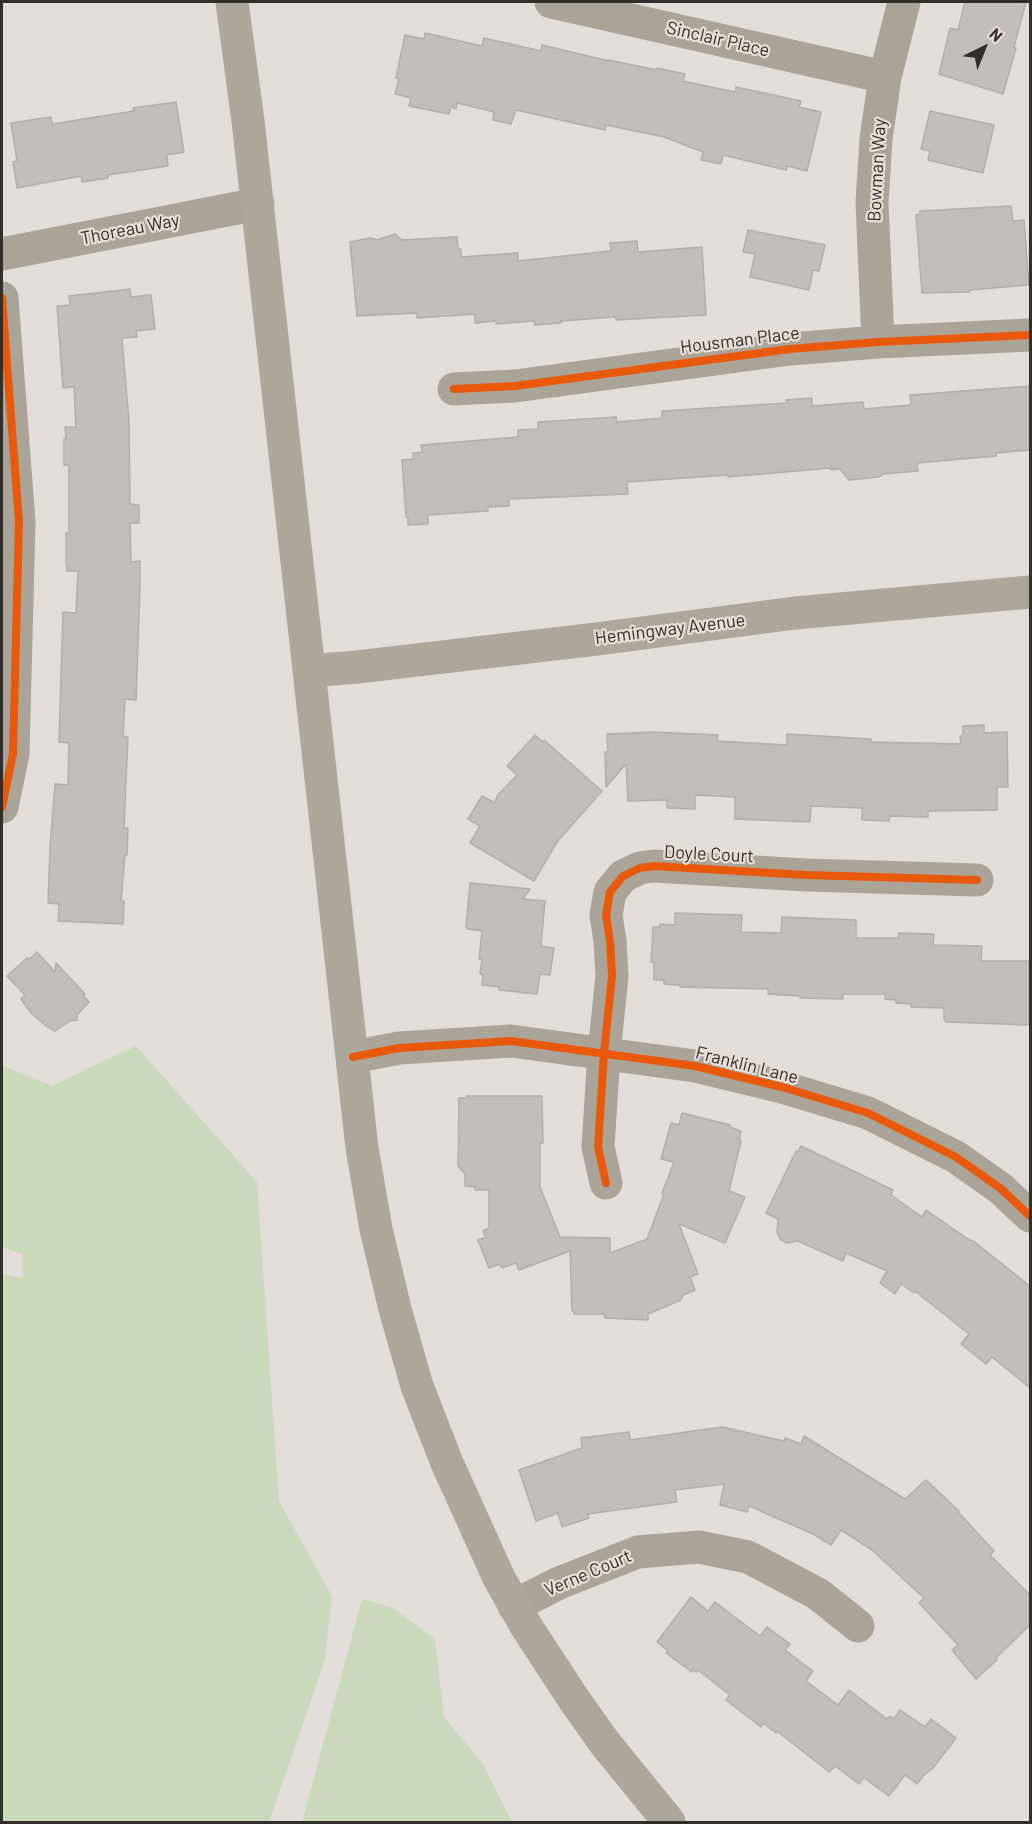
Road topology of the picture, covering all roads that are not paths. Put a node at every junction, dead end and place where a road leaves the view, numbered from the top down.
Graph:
1 (232, 2) edge
2 (551, 2) edge
3 (904, 2) edge
4 (885, 77) junction
5 (258, 204) junction
6 (2, 254) edge
7 (2, 298) edge
8 (1030, 335) edge
9 (878, 342) junction
10 (453, 389) dead end
11 (1030, 592) edge
12 (310, 671) junction
13 (2, 807) edge
14 (977, 880) dead end
15 (604, 1053) junction
16 (353, 1057) junction
17 (606, 1183) dead end
18 (1030, 1216) edge
19 (514, 1606) junction
20 (858, 1626) dead end
21 (669, 1822) edge

1 - 5 main road
2 - 4 street, Sinclair Place
3 - 4 street, Bowman Way
4 - 9 street, Bowman Way
5 - 6 street, Thoreau Way
5 - 12 main road
7 - 13 street
8 - 9 street, Housman Place
9 - 10 street, Housman Place
11 - 12 main road, Hemingway Avenue
12 - 16 main road
14 - 15 street, Doyle Court
15 - 16 street, Franklin Lane
15 - 17 street, Doyle Court
15 - 18 street, Franklin Lane
16 - 19 main road
19 - 20 street, Verne Court
19 - 21 main road

